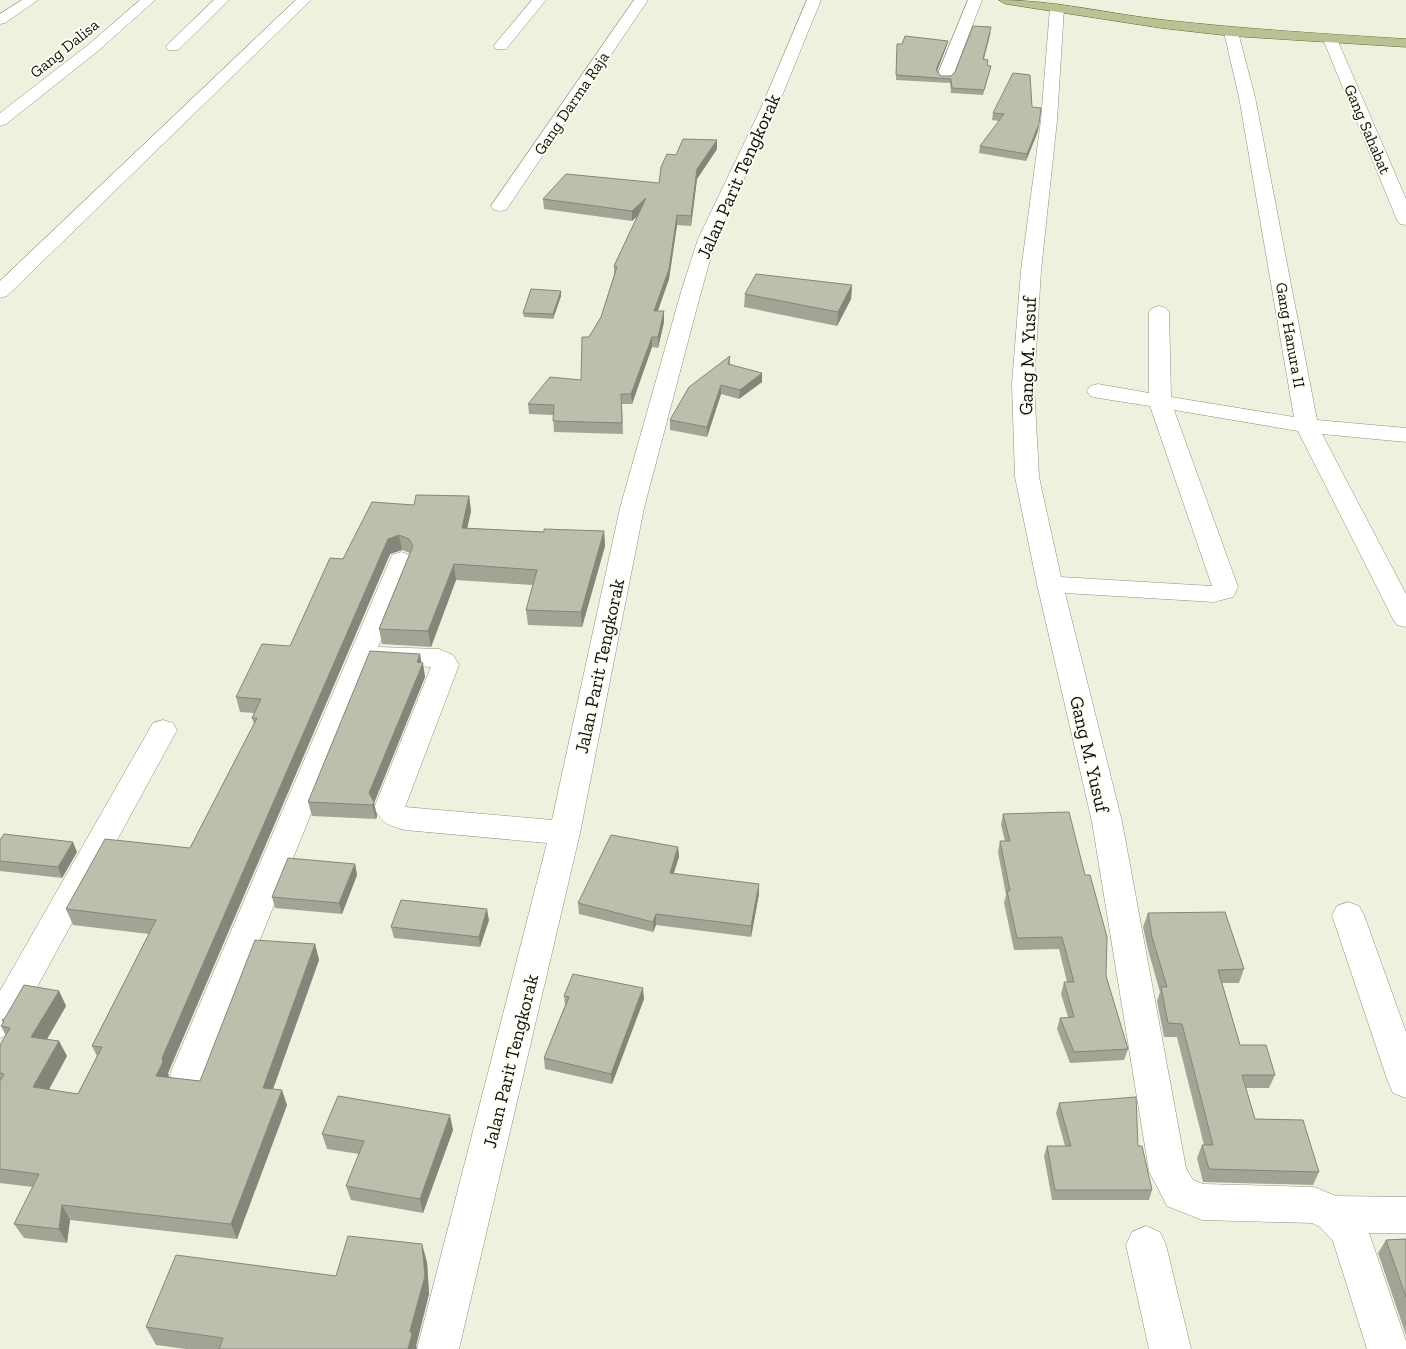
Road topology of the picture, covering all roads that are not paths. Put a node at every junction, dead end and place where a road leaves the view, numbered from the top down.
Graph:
1 (30, 0) edge
2 (148, 0) edge
3 (222, 0) edge
4 (304, 0) edge
5 (539, 0) edge
6 (641, 0) edge
7 (814, 0) edge
8 (975, 0) edge
9 (1006, 0) edge
10 (1057, 8) junction
11 (0, 20) edge
12 (1231, 32) junction
13 (1330, 38) junction
14 (1406, 43) edge
15 (501, 46) dead end
16 (173, 47) dead end
17 (945, 76) edge
18 (0, 121) edge
19 (500, 206) dead end
20 (1406, 220) edge
21 (0, 292) edge
22 (1159, 312) dead end
23 (1098, 391) dead end
24 (1160, 402) junction
25 (1307, 426) junction
26 (1406, 435) edge
27 (401, 560) dead end
28 (1050, 584) junction
29 (1406, 619) edge
30 (362, 654) junction
31 (163, 730) dead end
32 (565, 833) junction
33 (1348, 915) dead end
34 (0, 1023) edge
35 (188, 1074) dead end
36 (1406, 1082) edge
37 (1334, 1214) junction
38 (1406, 1215) edge
39 (1146, 1245) dead end
40 (438, 1349) edge
41 (1170, 1349) edge
42 (1388, 1349) edge

1 - 11 street
2 - 18 street, Gang Dalisa
3 - 16 street
4 - 21 street
5 - 15 street
6 - 19 street, Gang Darma Raja
7 - 32 street, Jalan Parit Tengkorak
8 - 17 street
9 - 10 main road
10 - 12 main road
10 - 28 street, Gang M. Yusuf
12 - 13 main road
12 - 25 street, Gang Hanura II
13 - 14 main road
13 - 20 street, Gang Sahabat
22 - 24 street
23 - 24 street
24 - 25 street
24 - 28 street
25 - 26 street
25 - 29 street, Gang Hanura II
27 - 30 street
28 - 37 street, Gang M. Yusuf
30 - 32 street
30 - 35 street
31 - 34 street
32 - 40 street, Jalan Parit Tengkorak
33 - 36 street
37 - 38 street
37 - 42 street, Gang M. Yusuf
39 - 41 street

